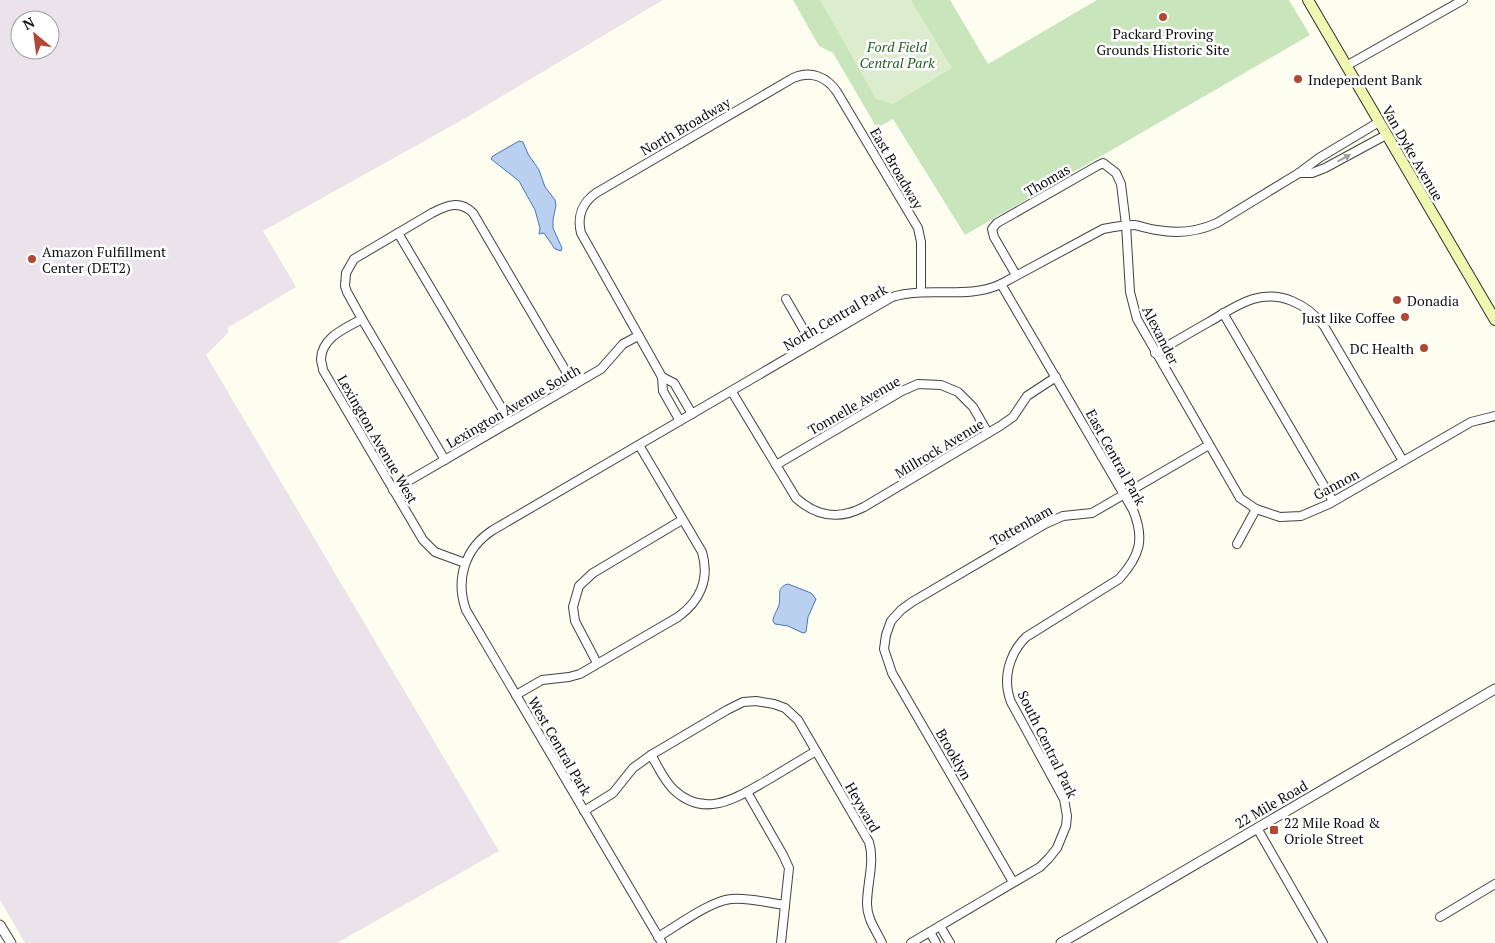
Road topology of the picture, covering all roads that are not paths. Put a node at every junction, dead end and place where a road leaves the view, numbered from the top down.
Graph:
1 (1308, 0) edge
2 (1463, 0) edge
3 (1346, 66) junction
4 (813, 75) joint
5 (1379, 122) junction
6 (1386, 135) junction
7 (1299, 173) junction
8 (1126, 225) junction
9 (398, 233) junction
10 (1016, 276) junction
11 (1002, 284) junction
12 (921, 292) junction
13 (786, 299) dead end
14 (1223, 313) junction
15 (1494, 317) edge
16 (362, 319) junction
17 (638, 336) junction
18 (812, 344) junction
19 (1156, 353) junction
20 (662, 377) junction
21 (1056, 377) junction
22 (574, 385) junction
23 (732, 392) junction
24 (682, 398) junction
25 (671, 405) junction
26 (692, 414) junction
27 (1495, 416) edge
28 (680, 421) junction
29 (510, 422) junction
30 (988, 433) junction
31 (639, 445) junction
32 (1209, 446) junction
33 (445, 460) junction
34 (1403, 461) junction
35 (776, 465) junction
36 (393, 490) junction
37 (1124, 494) junction
38 (1333, 502) junction
39 (1256, 509) junction
40 (682, 520) junction
41 (1237, 544) dead end
42 (468, 555) joint
43 (465, 564) junction
44 (886, 635) joint
45 (1011, 659) joint
46 (598, 663) junction
47 (1495, 689) edge
48 (516, 695) junction
49 (816, 751) junction
50 (651, 755) junction
51 (747, 792) junction
52 (584, 811) junction
53 (1257, 828) junction
54 (1014, 882) junction
55 (1495, 884) edge
56 (785, 905) junction
57 (1440, 917) dead end
58 (0, 925) edge
59 (940, 926) junction
60 (930, 932) junction
61 (660, 940) edge
62 (10, 943) edge
63 (780, 943) edge
64 (882, 943) edge
65 (911, 943) edge
66 (936, 943) edge
67 (950, 943) edge
68 (1062, 943) edge
69 (1323, 943) edge

1 - 3 main road, Van Dyke Avenue
2 - 3 street
3 - 5 main road, Van Dyke Avenue
4 - 12 street, East Broadway
4 - 17 street, North Broadway
5 - 6 main road, Van Dyke Avenue
5 - 7 street, North Central Park
7 -> 6 street, North Central Park
6 - 15 main road, Van Dyke Avenue
7 - 8 street, North Central Park
8 - 10 street, North Central Park
8 - 10 street, Thomas
8 - 19 street, Alexander
9 - 16 street
9 - 22 street
9 - 29 street
10 - 11 street, North Central Park
11 - 12 street, North Central Park
11 - 21 street, East Central Park
12 - 18 street, North Central Park
13 - 18 street
14 - 19 street
14 - 34 street
14 - 38 street
16 - 33 street
16 - 36 street, Lexington Avenue West
17 - 20 street
17 - 22 street, Lexington Avenue South
18 - 23 street, North Central Park
19 - 32 street, Alexander
20 - 24 street
20 - 25 street
21 - 30 street, Millrock Avenue
21 - 37 street, East Central Park
22 - 29 street, Lexington Avenue South
23 - 26 street, North Central Park
23 - 35 street
24 - 25 street
24 - 26 street
25 - 28 street
26 - 28 street, North Central Park
27 - 34 street, Gannon
28 - 31 street, North Central Park
29 - 33 street, Lexington Avenue South
30 - 35 street, Tonnelle Avenue
30 - 35 street, Millrock Avenue
31 - 40 street
31 - 42 street, North Central Park
32 - 37 street, Tottenham
32 - 39 street, Gannon
33 - 36 street, Lexington Avenue South
34 - 38 street, Gannon
36 - 43 street, Lexington Avenue West
37 - 44 street, Tottenham
37 - 45 street, East Central Park
38 - 39 street, Gannon
39 - 41 street
40 - 46 street
40 - 46 street
42 - 43 street, West Central Park
43 - 48 street, West Central Park
44 - 54 street, Brooklyn
45 - 54 street, South Central Park
46 - 48 street
47 - 53 street, 22 Mile Road
48 - 52 street, West Central Park
49 - 50 street, Heyward
49 - 51 street
49 - 64 street, Heyward
50 - 51 street
50 - 52 street
51 - 56 street
52 - 61 street, West Central Park
53 - 68 street, 22 Mile Road
53 - 69 street
54 - 59 street, South Central Park
55 - 57 street
56 - 61 street
56 - 63 street
58 - 62 street
59 - 60 street, South Central Park
59 - 67 street
60 - 65 street, South Central Park
60 - 66 street

